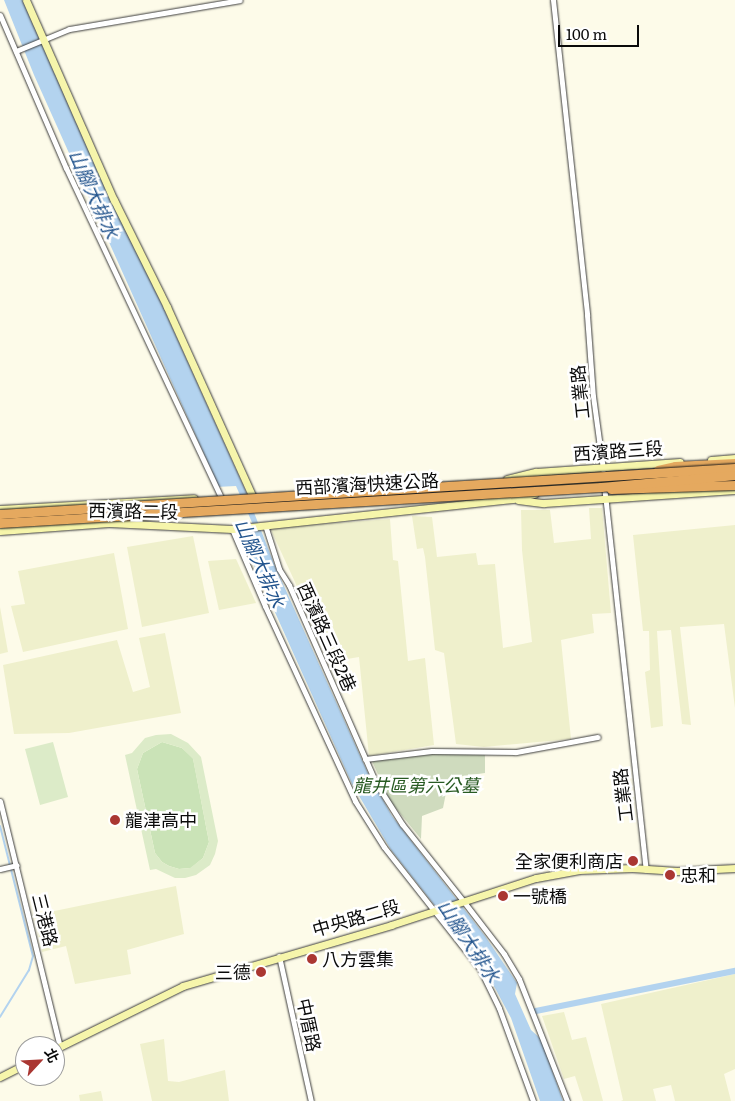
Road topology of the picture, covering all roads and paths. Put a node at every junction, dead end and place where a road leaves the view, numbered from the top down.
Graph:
1 (26, 0) edge
2 (240, 0) edge
3 (553, 0) edge
4 (0, 14) edge
5 (43, 38) junction
6 (16, 51) junction
7 (735, 458) edge
8 (735, 463) edge
9 (603, 468) junction
10 (735, 468) edge
11 (648, 473) junction
12 (735, 474) edge
13 (504, 480) junction
14 (602, 484) junction
15 (572, 485) junction
16 (735, 485) edge
17 (735, 490) edge
18 (252, 495) junction
19 (220, 496) junction
20 (606, 498) junction
21 (512, 499) junction
22 (0, 509) edge
23 (0, 514) edge
24 (0, 523) edge
25 (265, 526) junction
26 (232, 529) junction
27 (0, 531) edge
28 (598, 737) dead end
29 (365, 759) junction
30 (0, 801) edge
31 (17, 865) junction
32 (0, 868) edge
33 (735, 868) edge
34 (646, 870) junction
35 (464, 902) junction
36 (434, 911) junction
37 (279, 956) junction
38 (54, 1036) edge
39 (65, 1044) edge
40 (15, 1069) edge
41 (0, 1077) edge
42 (311, 1101) edge
43 (533, 1101) edge
44 (567, 1101) edge

1 - 5 street
2 - 5 street
3 - 9 street, 工業路
4 - 6 street
5 - 6 street
5 - 18 street
6 - 19 street
7 - 9 street, 西濱路三段
8 - 11 highway, bridge
9 - 13 street, 西濱路三段
9 - 14 street, 工業路
10 - 11 highway, 西部濱海快速公路, bridge
11 - 23 highway, 西部濱海快速公路, bridge
12 - 14 highway, 西部濱海快速公路, bridge
13 - 15 street, 西濱路三段
13 - 18 street, 西濱路三段
14 - 15 street, 西濱路三段
14 - 16 highway, bridge
14 - 20 street, 工業路
14 - 24 highway, 西部濱海快速公路, bridge
15 - 21 street, 西濱路三段
17 - 20 street, 西濱路三段
18 - 19 street, 西濱路三段, bridge
19 - 22 street, 西濱路二段
20 - 21 street, 西濱路三段
20 - 34 street, 工業路
21 - 25 street, 西濱路三段
25 - 26 street, 西濱路二段
25 - 29 street, 西濱路三段2巷
26 - 27 street, 西濱路二段
26 - 36 street
28 - 29 street
29 - 35 street, 西濱路三段2巷
30 - 31 street, 三港路
31 - 32 street
31 - 38 street, 三港路
33 - 34 street, 中央路二段
34 - 35 street, 中央路二段
35 - 36 street, 中央路二段
35 - 44 street, 西濱路三段2巷
36 - 37 street, 中央路二段
36 - 43 street
37 - 39 street, 中央路二段
37 - 42 street, 中厝路
40 - 41 street

